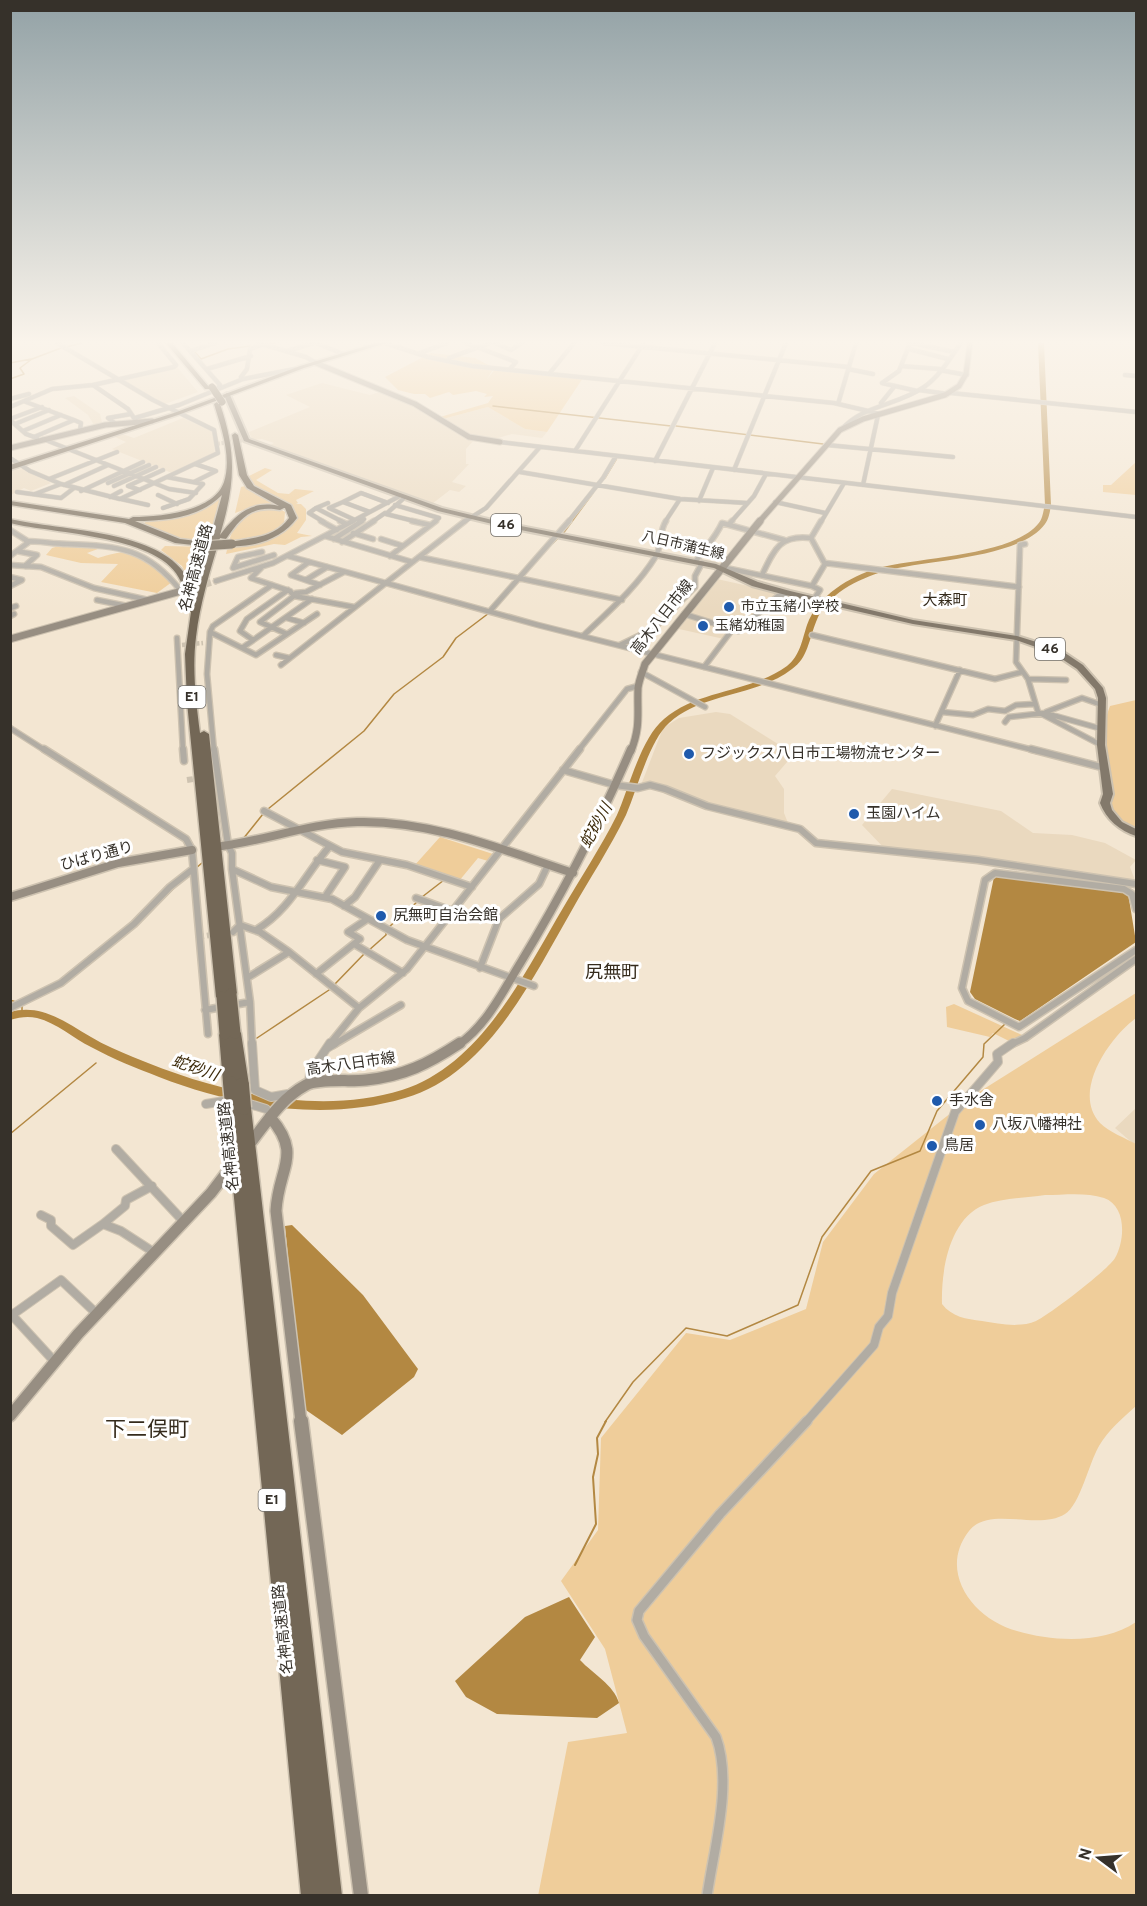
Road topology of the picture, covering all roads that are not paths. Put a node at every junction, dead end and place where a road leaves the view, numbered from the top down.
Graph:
1 (25, 432) edge
2 (44, 432) edge
3 (73, 432) edge
4 (120, 432) edge
5 (214, 432) edge
6 (227, 432) edge
7 (234, 432) edge
8 (241, 432) tunnel mouth
9 (461, 432) edge
10 (587, 432) edge
11 (669, 432) edge
12 (749, 432) edge
13 (838, 432) edge
14 (876, 432) edge
15 (235, 435) junction
16 (34, 436) junction
17 (42, 440) junction
18 (500, 442) joint
19 (827, 445) junction
20 (540, 447) junction
21 (10, 448) edge
22 (872, 448) junction
23 (67, 450) junction
24 (575, 451) junction
25 (117, 452) dead end
26 (616, 456) junction
27 (953, 457) dead end
28 (10, 458) edge
29 (655, 460) junction
30 (94, 461) junction
31 (143, 462) dead end
32 (194, 464) junction
33 (21, 465) junction
34 (109, 465) junction
35 (149, 465) dead end
36 (156, 467) dead end
37 (10, 468) edge
38 (713, 468) junction
39 (163, 470) dead end
40 (734, 470) junction
41 (124, 471) junction
42 (519, 472) junction
43 (131, 473) junction
44 (766, 474) junction
45 (138, 475) junction
46 (167, 477) junction
47 (798, 477) junction
48 (145, 478) junction
49 (49, 479) junction
50 (230, 479) junction
51 (156, 482) junction
52 (108, 483) dead end
53 (193, 483) junction
54 (844, 483) junction
55 (62, 485) junction
56 (597, 485) junction
57 (863, 485) junction
58 (53, 487) junction
59 (74, 488) junction
60 (118, 489) junction
61 (169, 489) junction
62 (60, 490) dead end
63 (140, 490) junction
64 (81, 491) junction
65 (17, 492) dead end
66 (196, 493) junction
67 (34, 495) junction
68 (102, 495) junction
69 (158, 495) junction
70 (110, 497) junction
71 (151, 498) dead end
72 (401, 498) junction
73 (120, 499) junction
74 (680, 499) junction
75 (699, 501) junction
76 (343, 502) junction
77 (775, 502) junction
78 (10, 503) edge
79 (328, 503) dead end
80 (388, 503) junction
81 (747, 503) junction
82 (177, 504) junction
83 (148, 505) dead end
84 (395, 505) junction
85 (430, 507) junction
86 (163, 508) dead end
87 (316, 508) junction
88 (372, 512) junction
89 (422, 512) junction
90 (384, 513) junction
91 (825, 513) junction
92 (1137, 516) edge
93 (470, 517) junction
94 (111, 518) junction
95 (363, 518) junction
96 (372, 520) junction
97 (10, 521) edge
98 (355, 522) junction
99 (348, 523) junction
100 (730, 523) junction
101 (429, 525) junction
102 (363, 527) junction
103 (337, 529) junction
104 (10, 530) edge
105 (752, 530) junction
106 (346, 531) junction
107 (353, 534) junction
108 (558, 535) junction
109 (103, 536) junction
110 (325, 536) junction
111 (223, 537) junction
112 (811, 538) junction
113 (334, 539) junction
114 (373, 539) dead end
115 (381, 539) dead end
116 (784, 540) junction
117 (26, 541) junction
118 (342, 542) junction
119 (232, 543) junction
120 (1022, 544) dead end
121 (201, 545) junction
122 (403, 546) junction
123 (17, 551) junction
124 (658, 553) junction
125 (274, 555) junction
126 (11, 556) edge
127 (390, 556) junction
128 (286, 557) junction
129 (419, 557) junction
130 (309, 562) junction
131 (412, 562) junction
132 (699, 562) junction
133 (825, 563) junction
134 (10, 566) edge
135 (25, 566) junction
136 (327, 567) junction
137 (721, 567) junction
138 (261, 568) junction
139 (344, 572) junction
140 (762, 575) junction
141 (10, 576) edge
142 (520, 578) junction
143 (306, 580) junction
144 (216, 581) tunnel mouth
145 (384, 584) junction
146 (272, 585) junction
147 (320, 585) junction
148 (10, 586) edge
149 (812, 586) junction
150 (1019, 587) junction
151 (183, 590) joint
152 (268, 590) dead end
153 (289, 590) junction
154 (789, 593) junction
155 (282, 594) junction
156 (294, 596) junction
157 (312, 599) junction
158 (97, 600) dead end
159 (148, 600) junction
160 (622, 600) junction
161 (816, 600) junction
162 (128, 606) junction
163 (354, 608) junction
164 (490, 611) junction
165 (231, 614) junction
166 (317, 614) dead end
167 (684, 614) junction
168 (287, 618) junction
169 (247, 619) junction
170 (304, 623) junction
171 (272, 627) junction
172 (732, 630) junction
173 (210, 632) junction
174 (287, 634) junction
175 (812, 635) dead end
176 (583, 636) junction
177 (177, 638) dead end
178 (1017, 638) junction
179 (10, 639) edge
180 (253, 640) junction
181 (619, 645) junction
182 (242, 648) junction
183 (653, 654) junction
184 (276, 655) dead end
185 (289, 658) junction
186 (280, 665) dead end
187 (704, 667) junction
188 (960, 670) junction
189 (641, 672) junction
190 (1022, 672) junction
191 (191, 677) junction
192 (1028, 679) junction
193 (1066, 680) dead end
194 (638, 686) junction
195 (1034, 704) junction
196 (1102, 705) junction
197 (705, 707) dead end
198 (942, 712) junction
199 (1038, 712) junction
200 (1045, 713) junction
201 (1005, 722) dead end
202 (935, 726) junction
203 (10, 728) edge
204 (1102, 729) junction
205 (14, 732) edge
206 (1101, 745) junction
207 (184, 761) dead end
208 (1105, 768) junction
209 (563, 770) junction
210 (619, 785) junction
211 (264, 811) dead end
212 (300, 829) junction
213 (1137, 833) edge
214 (225, 845) junction
215 (329, 847) junction
216 (192, 850) junction
217 (500, 851) junction
218 (317, 860) junction
219 (380, 860) junction
220 (548, 865) junction
221 (193, 869) junction
222 (232, 869) junction
223 (1038, 869) junction
224 (573, 873) junction
225 (1038, 877) junction
226 (1137, 884) edge
227 (472, 887) junction
228 (295, 893) junction
229 (10, 897) edge
230 (325, 897) junction
231 (416, 898) dead end
232 (344, 906) junction
233 (1137, 909) edge
234 (452, 911) junction
235 (366, 920) junction
236 (240, 926) junction
237 (256, 930) junction
238 (233, 932) dead end
239 (354, 944) junction
240 (425, 945) junction
241 (1137, 950) edge
242 (289, 952) junction
243 (1137, 958) edge
244 (480, 968) junction
245 (403, 973) junction
246 (316, 974) junction
247 (247, 978) junction
248 (511, 979) junction
249 (534, 986) dead end
250 (226, 995) junction
251 (250, 1002) junction
252 (401, 1005) dead end
253 (10, 1008) edge
254 (359, 1008) junction
255 (205, 1010) junction
256 (208, 1034) dead end
257 (324, 1050) junction
258 (309, 1083) junction
259 (288, 1096) junction
260 (206, 1104) dead end
261 (238, 1106) junction
262 (268, 1113) junction
263 (252, 1140) dead end
264 (116, 1149) dead end
265 (227, 1172) dead end
266 (152, 1186) junction
267 (42, 1215) dead end
268 (184, 1222) junction
269 (103, 1224) junction
270 (155, 1253) junction
271 (11, 1314) edge
272 (97, 1314) junction
273 (54, 1361) junction
274 (10, 1416) edge
275 (312, 1896) edge
276 (331, 1896) edge
277 (362, 1896) edge
278 (707, 1896) edge

1 - 16 street
2 - 16 street
3 - 17 main road
4 - 23 highway
5 - 32 street
6 - 50 highway, 名神高速道路 / E1
7 - 15 highway, 名神高速道路 / E1
8 - 72 main road, 八日市蒲生線 / 46
9 - 18 main road
10 - 24 street
11 - 29 street
12 - 40 street
13 - 19 main road, 高木八日市線
14 - 22 street
15 - 111 highway, 名神高速道路 / E1
15 - 119 highway
16 - 17 street
17 - 21 main road
17 - 23 street
18 - 20 street
19 - 22 street
19 - 47 main road, 高木八日市線
20 - 24 street
20 - 42 street
22 - 27 street
22 - 57 street
23 - 30 street
23 - 33 highway
24 - 26 street
25 - 30 street
26 - 29 street
26 - 56 street
28 - 33 street
29 - 38 street
30 - 34 street
30 - 49 street
31 - 41 street
32 - 46 street
32 - 53 street
33 - 37 highway
33 - 49 street
34 - 41 street
34 - 55 street
35 - 43 street
36 - 45 street
38 - 40 street
38 - 75 street
39 - 48 street
40 - 44 street
41 - 43 street
41 - 64 street
42 - 56 street
42 - 93 street
43 - 45 street
43 - 52 street
44 - 47 street
44 - 81 street
45 - 48 street
45 - 60 street
46 - 51 street
46 - 53 street
47 - 54 street
47 - 77 main road, 高木八日市線
48 - 51 street
48 - 63 street
49 - 55 street
50 - 94 highway
50 - 191 highway, 名神高速道路 / E1
51 - 61 street
51 - 63 street
53 - 66 street
54 - 57 street
54 - 91 street
55 - 58 street
55 - 59 street
56 - 74 street
56 - 108 street
57 - 92 street
58 - 62 street
58 - 67 street
59 - 64 street
59 - 67 street
60 - 68 street
60 - 70 street
61 - 66 street
61 - 69 street
63 - 73 street
64 - 68 street
65 - 67 street
66 - 82 street
68 - 70 street
69 - 71 street
69 - 82 street
70 - 73 street
72 - 80 street
72 - 84 street
72 - 85 main road, 八日市蒲生線 / 46
73 - 83 street
74 - 75 street
74 - 124 street
75 - 81 street
76 - 80 street
76 - 88 street
76 - 98 street
77 - 91 street
77 - 105 main road, 高木八日市線
78 - 94 highway
79 - 87 street
80 - 88 street
81 - 100 street
82 - 86 street
84 - 89 street
84 - 90 street
85 - 89 street
85 - 93 main road, 八日市蒲生線 / 46
87 - 99 street
87 - 103 street
88 - 90 street
88 - 95 street
89 - 101 street
90 - 96 street
90 - 101 street
91 - 112 street
93 - 108 main road, 八日市蒲生線 / 46
93 - 129 street
94 - 121 highway
95 - 96 street
95 - 98 street
96 - 102 street
97 - 109 highway
98 - 99 street
98 - 102 street
98 - 106 street
99 - 103 street
100 - 105 street
100 - 132 street
101 - 122 street
102 - 107 street
103 - 106 street
103 - 110 street
104 - 117 street
105 - 116 street
105 - 137 main road, 高木八日市線
106 - 107 street
106 - 113 street
107 - 114 street
107 - 118 street
108 - 124 main road, 八日市蒲生線 / 46
108 - 142 street
109 - 121 highway
109 - 191 highway
110 - 113 street
110 - 128 street
111 - 119 highway
111 - 250 highway, 名神高速道路 / E1
112 - 116 street
112 - 133 street
113 - 118 street
115 - 122 street
116 - 140 street
117 - 123 street
117 - 151 street
118 - 127 street
119 - 121 highway, bridge
120 - 150 street
122 - 127 street
123 - 126 street
123 - 135 street
124 - 132 main road, 八日市蒲生線 / 46
124 - 160 street
125 - 125 street
125 - 128 street
127 - 131 street
128 - 130 street
128 - 138 street
129 - 131 street
129 - 142 street
130 - 136 street
130 - 143 street
131 - 145 street
132 - 137 main road, 八日市蒲生線 / 46
132 - 181 street
133 - 149 street
133 - 150 street
134 - 135 street
135 - 159 street
136 - 139 street
136 - 143 street
137 - 140 street
137 - 154 main road, 八日市蒲生線 / 46
137 - 167 main road, 高木八日市線
138 - 144 street
138 - 146 street
139 - 145 street
139 - 147 street
140 - 149 street
141 - 148 street
142 - 160 street
142 - 164 street
143 - 147 street
145 - 163 street
145 - 164 street
146 - 153 street
146 - 165 street
147 - 153 street
149 - 161 street
150 - 178 street
151 - 159 main road
152 - 155 street
153 - 155 street
153 - 156 street
154 - 161 main road, 八日市蒲生線 / 46
154 - 172 street
155 - 169 street
156 - 157 street
156 - 171 street
157 - 163 street
157 - 168 street
158 - 162 street
159 - 162 main road
160 - 176 street
161 - 178 main road, 八日市蒲生線 / 46
162 - 179 main road
163 - 185 street
164 - 176 street
165 - 169 street
165 - 173 street
166 - 170 street
167 - 172 street
167 - 183 main road, 高木八日市線
168 - 170 street
168 - 171 street
169 - 180 street
170 - 174 street
171 - 174 street
171 - 180 street
172 - 187 street
173 - 182 street
173 - 214 street
174 - 182 street
175 - 188 street
176 - 181 street
177 - 207 street
178 - 190 street
178 - 196 main road, 八日市蒲生線 / 46
180 - 182 street
181 - 183 street
183 - 187 street
183 - 189 main road, 高木八日市線
184 - 185 street
185 - 186 street
187 - 202 street
188 - 190 street
188 - 198 street
189 - 194 main road, 高木八日市線
189 - 197 street
190 - 192 street
191 - 250 highway, 名神高速道路 / E1
192 - 193 street
192 - 195 street
194 - 209 street
194 - 210 main road, 高木八日市線
195 - 198 street
195 - 199 street
196 - 200 street
196 - 204 main road, 八日市蒲生線 / 46
198 - 202 street
199 - 200 street
199 - 201 street
199 - 206 street
200 - 204 street
202 - 208 street
203 - 205 street
204 - 206 main road, 八日市蒲生線 / 46
205 - 216 street
206 - 208 main road, 八日市蒲生線 / 46
208 - 213 main road, 八日市蒲生線 / 46
209 - 210 street
209 - 217 street
210 - 223 street
210 - 224 main road, 高木八日市線
211 - 212 street
212 - 214 main road
212 - 215 street
212 - 217 main road
214 - 222 street
215 - 218 street
215 - 219 street
216 - 221 street
216 - 229 main road, ひばり通り
217 - 220 main road
217 - 227 street
218 - 228 street
218 - 230 street
219 - 227 street
219 - 232 street
220 - 224 main road
220 - 244 street
221 - 253 street
221 - 255 street
222 - 228 street
222 - 236 street
223 - 225 street
223 - 226 street
224 - 248 main road, 高木八日市線
225 - 233 street
225 - 241 street
227 - 234 street
228 - 230 street
228 - 237 street
230 - 232 street
231 - 234 street
232 - 235 street
234 - 240 street
235 - 239 street
235 - 240 street
236 - 237 street
236 - 238 street
236 - 247 street
237 - 242 street
239 - 245 street
239 - 246 street
240 - 244 street
240 - 245 street
242 - 246 street
242 - 247 street
243 - 278 street
244 - 248 street
245 - 254 street
246 - 254 street
247 - 251 street
248 - 249 street
248 - 258 main road, 高木八日市線
250 - 261 highway, 名神高速道路 / E1, bridge
251 - 255 street
251 - 259 street
252 - 257 street
254 - 257 street
255 - 256 street
257 - 258 street
258 - 259 main road, 高木八日市線
259 - 262 main road, 高木八日市線
260 - 262 street
261 - 275 highway, 名神高速道路 / E1
261 - 276 highway, 名神高速道路 / E1
262 - 263 main road, 高木八日市線
262 - 277 main road
264 - 266 street
265 - 268 main road
266 - 268 street
266 - 269 street
267 - 269 street
268 - 270 main road
269 - 270 street
270 - 272 main road
271 - 272 street
271 - 273 street
272 - 273 main road
273 - 274 main road

